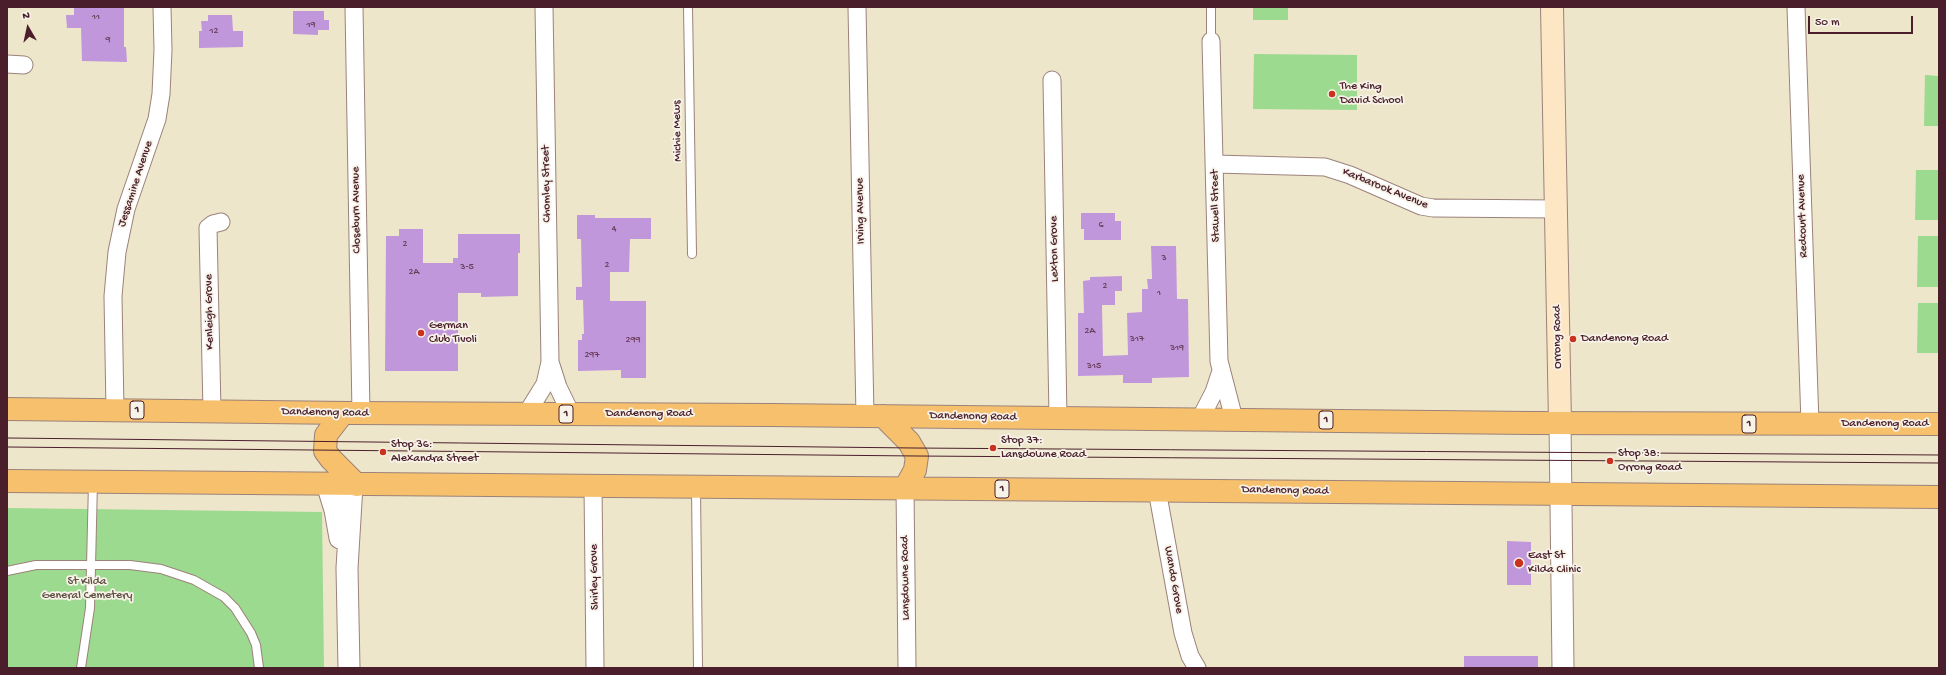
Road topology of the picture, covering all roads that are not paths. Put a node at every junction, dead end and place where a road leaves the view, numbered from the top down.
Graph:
1 (162, 7) edge
2 (354, 7) edge
3 (544, 7) edge
4 (688, 7) edge
5 (857, 7) edge
6 (1211, 7) edge
7 (1552, 7) edge
8 (1796, 7) edge
9 (1211, 41) joint
10 (1052, 80) dead end
11 (1215, 164) junction
12 (1556, 209) junction
13 (221, 222) dead end
14 (692, 254) dead end
15 (550, 362) junction
16 (1221, 371) junction
17 (7, 409) edge
18 (115, 410) junction
19 (212, 412) junction
20 (352, 413) junction
21 (527, 413) junction
22 (571, 414) junction
23 (874, 416) junction
24 (1058, 417) junction
25 (1200, 418) junction
26 (1234, 419) junction
27 (1560, 423) junction
28 (1810, 424) junction
29 (1939, 424) edge
30 (7, 481) edge
31 (93, 482) junction
32 (327, 484) junction
33 (355, 485) junction
34 (593, 486) junction
35 (696, 487) junction
36 (904, 488) junction
37 (1157, 490) junction
38 (1561, 495) junction
39 (1939, 496) edge
40 (92, 566) junction
41 (347, 568) junction
42 (7, 571) edge
43 (81, 668) edge
44 (259, 668) edge
45 (349, 668) edge
46 (595, 668) edge
47 (698, 668) edge
48 (906, 668) edge
49 (1197, 668) edge
50 (1563, 668) edge

1 - 18 street, Jessamine Avenue
2 - 20 street, Closeburn Avenue
3 - 15 street, Chomley Street
4 - 14 lane, Michie Mews
5 - 23 street, Irving Avenue
6 - 9 lane
7 - 12 main road, Orrong Road
8 - 28 street, Redcourt Avenue
9 - 11 street, Stawell Street
10 - 24 street, Lexton Grove
11 - 12 street, Karbarook Avenue
11 - 16 street, Stawell Street
12 - 27 main road, Orrong Road
13 - 19 street, Kenleigh Grove
15 - 21 street, Chomley Street
15 - 22 street, Chomley Street
16 - 25 street, Stawell Street
16 - 26 street, Stawell Street
17 - 18 highway, Dandenong Road / 1
18 - 19 highway, Dandenong Road / 1
19 - 20 highway, Dandenong Road / 1
20 - 21 highway, Dandenong Road / 1
20 - 33 highway
21 - 22 highway, Dandenong Road / 1
22 - 23 highway, Dandenong Road / 1
23 - 24 highway, Dandenong Road / 1
23 - 36 highway
24 - 25 highway, Dandenong Road / 1
25 - 26 highway, Dandenong Road / 1
26 - 27 highway, Dandenong Road / 1
27 - 28 highway, Dandenong Road / 1
27 - 38 street, Orrong Road
28 - 29 highway, Dandenong Road / 1
30 - 31 highway, Dandenong Road / 1
31 - 32 highway, Dandenong Road / 1
31 - 40 lane
32 - 33 highway, Dandenong Road / 1
32 - 41 street
33 - 34 highway, Dandenong Road / 1
33 - 41 street
34 - 35 highway, Dandenong Road / 1
34 - 46 street, Shirley Grove
35 - 36 highway, Dandenong Road / 1
35 - 47 lane
36 - 37 highway, Dandenong Road / 1
36 - 48 street, Lansdowne Road
37 - 38 highway, Dandenong Road / 1
37 - 49 street, Wando Grove
38 - 39 highway, Dandenong Road / 1
38 - 50 street, Orrong Road
40 - 42 lane
40 - 43 lane
40 - 44 lane
41 - 45 street

